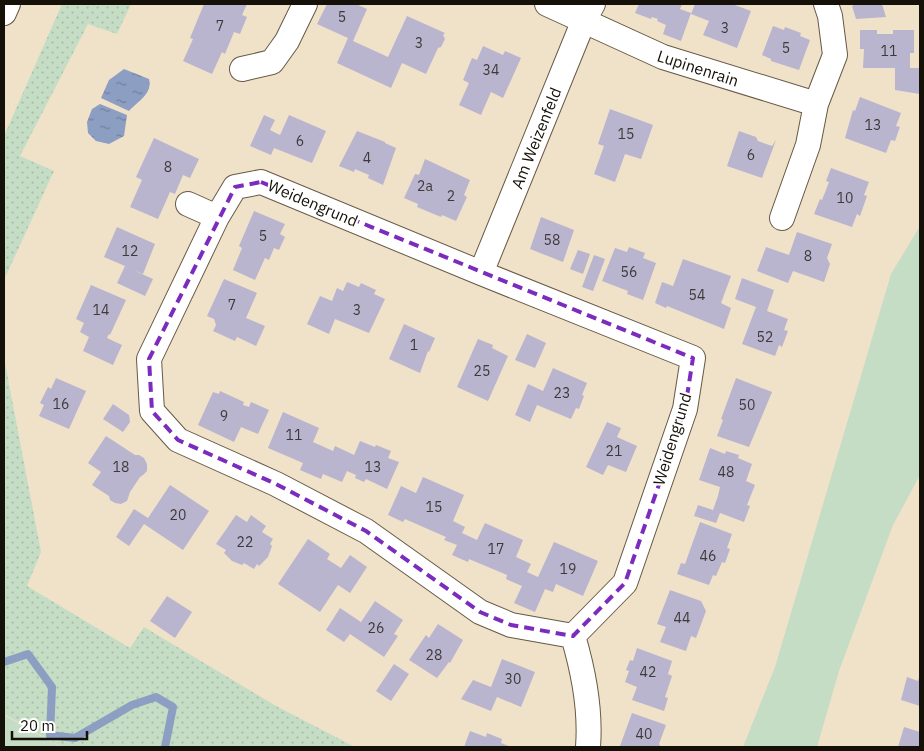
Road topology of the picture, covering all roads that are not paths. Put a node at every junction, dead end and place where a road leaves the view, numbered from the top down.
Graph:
1 (8, 4) edge
2 (305, 4) edge
3 (547, 4) edge
4 (826, 4) edge
5 (589, 12) edge
6 (4, 13) edge
7 (242, 70) dead end
8 (816, 104) junction
9 (188, 204) dead end
10 (217, 217) junction
11 (782, 218) dead end
12 (481, 273) junction
13 (573, 636) junction
14 (588, 747) edge

1 - 6 street
2 - 7 street
3 - 5 street, Lupinenrain
4 - 8 street
5 - 8 street, Lupinenrain
5 - 12 street, Am Weizenfeld
8 - 11 street
9 - 10 street
10 - 12 street, Weidengrund
10 - 13 street, Weidengrund
12 - 13 street, Weidengrund
13 - 14 street

